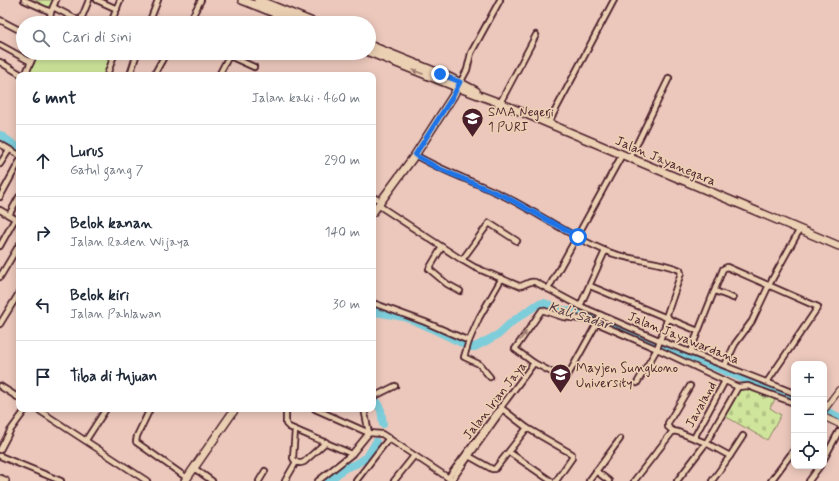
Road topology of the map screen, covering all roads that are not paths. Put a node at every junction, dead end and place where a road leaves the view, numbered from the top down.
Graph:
1 (24, 0) edge
2 (56, 0) edge
3 (89, 0) edge
4 (97, 0) edge
5 (120, 0) edge
6 (158, 0) edge
7 (201, 0) edge
8 (242, 0) edge
9 (500, 0) edge
10 (614, 0) edge
11 (619, 0) edge
12 (258, 2) edge
13 (117, 9) junction
14 (52, 10) junction
15 (50, 16) edge
16 (66, 16) edge
17 (82, 16) edge
18 (114, 16) edge
19 (151, 16) edge
20 (192, 16) edge
21 (285, 16) edge
22 (296, 16) edge
23 (0, 20) edge
24 (16, 28) edge
25 (536, 35) dead end
26 (0, 45) edge
27 (376, 48) edge
28 (16, 54) edge
29 (376, 55) edge
30 (27, 60) edge
31 (112, 60) edge
32 (135, 60) edge
33 (162, 60) edge
34 (227, 60) edge
35 (238, 60) edge
36 (0, 62) edge
37 (31, 62) joint
38 (254, 67) dead end
39 (18, 72) edge
40 (25, 72) edge
41 (107, 72) edge
42 (131, 72) edge
43 (156, 72) edge
44 (221, 72) edge
45 (669, 78) dead end
46 (459, 85) junction
47 (500, 103) junction
48 (548, 124) junction
49 (0, 144) edge
50 (9, 150) junction
51 (16, 154) edge
52 (415, 155) junction
53 (622, 155) junction
54 (630, 158) junction
55 (0, 164) edge
56 (16, 168) edge
57 (0, 197) edge
58 (376, 200) edge
59 (16, 202) edge
60 (380, 203) junction
61 (376, 208) edge
62 (0, 210) edge
63 (8, 215) junction
64 (16, 219) edge
65 (16, 222) edge
66 (800, 229) junction
67 (578, 237) junction
68 (517, 241) dead end
69 (0, 246) edge
70 (839, 246) edge
71 (442, 247) junction
72 (16, 250) edge
73 (605, 251) junction
74 (462, 260) junction
75 (0, 278) edge
76 (502, 278) junction
77 (769, 285) junction
78 (590, 286) junction
79 (548, 289) junction
80 (460, 291) dead end
81 (715, 291) junction
82 (16, 297) edge
83 (733, 298) dead end
84 (376, 304) edge
85 (580, 306) junction
86 (667, 317) junction
87 (599, 319) junction
88 (0, 324) edge
89 (698, 331) junction
90 (468, 341) junction
91 (658, 345) junction
92 (690, 352) junction
93 (534, 363) junction
94 (725, 365) junction
95 (490, 377) dead end
96 (725, 381) junction
97 (767, 382) junction
98 (637, 383) dead end
99 (0, 386) edge
100 (395, 386) dead end
101 (690, 386) dead end
102 (738, 388) junction
103 (839, 390) edge
104 (791, 392) edge
105 (16, 396) edge
106 (376, 396) edge
107 (791, 402) edge
108 (827, 405) edge
109 (501, 409) junction
110 (24, 412) edge
111 (41, 412) edge
112 (104, 412) edge
113 (149, 412) edge
114 (233, 412) edge
115 (286, 412) edge
116 (322, 412) edge
117 (365, 412) edge
118 (827, 418) edge
119 (839, 424) edge
120 (526, 428) junction
121 (295, 430) junction
122 (673, 431) junction
123 (839, 431) edge
124 (372, 434) junction
125 (743, 436) dead end
126 (389, 438) junction
127 (694, 438) junction
128 (620, 439) dead end
129 (86, 440) junction
130 (326, 442) junction
131 (706, 443) junction
132 (0, 450) edge
133 (509, 452) junction
134 (827, 453) edge
135 (352, 454) junction
136 (791, 454) edge
137 (467, 455) junction
138 (0, 456) edge
139 (414, 456) junction
140 (730, 456) junction
141 (296, 462) junction
142 (194, 468) junction
143 (818, 469) edge
144 (265, 471) dead end
145 (596, 471) junction
146 (0, 479) edge
147 (186, 479) edge
148 (397, 480) edge
149 (451, 480) edge
150 (5, 481) edge
151 (61, 481) edge
152 (147, 481) edge
153 (212, 481) edge
154 (259, 481) edge
155 (285, 481) edge
156 (318, 481) edge
157 (356, 481) edge
158 (551, 481) edge
159 (556, 481) edge
160 (589, 481) edge
161 (609, 481) edge
162 (634, 481) edge
163 (677, 481) edge
164 (712, 481) edge
165 (771, 481) edge
166 (809, 481) edge

1 - 14 street
2 - 14 street
3 - 17 street
4 - 13 street
5 - 13 street
6 - 19 street
7 - 20 street
8 - 12 main road
9 - 46 street
10 - 11 street
10 - 48 street
12 - 21 main road
12 - 22 main road
13 - 18 street
14 - 15 street
14 - 16 street
23 - 24 street
25 - 47 street
26 - 28 street
27 - 46 main road
46 -> 29 main road
30 - 37 street
31 - 41 street
32 - 42 street
33 - 43 street
34 - 44 street
35 - 38 street
36 - 39 street
37 - 40 street
45 - 54 street
46 - 47 main road, Jalan Jayanegara
46 - 52 main road
47 - 48 main road, Jalan Jayanegara
48 - 53 main road, Jalan Jayanegara
49 - 50 street
50 - 51 street
50 - 55 street
52 - 60 main road
52 - 67 street
53 - 54 main road, Jalan Jayanegara
53 - 67 street
54 - 66 main road, Jalan Jayanegara
56 - 57 street
58 - 60 street, Jalan Jayawardana
59 - 63 street
60 - 61 main road
60 - 71 street, Jalan Jayawardana
62 - 63 street
63 - 64 street
65 - 69 street
66 - 70 main road, Jalan Jayanegara
66 - 77 street
67 - 73 street
67 - 79 street
68 - 74 street
71 - 74 street, Jalan Jayawardana
71 - 80 street
72 - 75 street
73 - 78 street
73 - 86 street
74 - 76 street, Jalan Jayawardana
76 - 79 street, Jalan Jayawardana
76 - 90 street
77 - 81 street
77 - 94 street
77 - 97 street
78 - 85 street
78 - 86 street
79 - 85 street, Jalan Jayawardana
81 - 83 street
81 - 89 street
82 - 88 street
84 - 90 street
85 - 87 street, Jalan Jayawardana
86 - 89 street
86 - 91 street
87 - 91 street
87 - 91 street, Jalan Jayawardana
87 - 93 street, Jalan Irian Jaya
93 -> 87 street
89 - 92 street
90 - 95 street
91 - 92 street, Jalan Jayawardana
91 - 96 street
91 - 98 street
92 - 94 street, Jalan Jayawardana
93 - 109 street, Jalan Irian Jaya
94 - 97 street, Jalan Jayawardana
96 - 102 street
96 - 127 street, Javaland
97 - 104 street, Jalan Jayawardana
99 - 105 street
100 - 106 street
101 - 122 street
102 - 107 street
102 - 131 street
103 - 108 street
109 - 120 street
109 - 137 street, Jalan Irian Jaya
110 - 132 street
111 - 129 street
112 - 129 street
113 - 147 street
114 - 142 main road
115 - 121 street
116 - 124 street
117 - 124 street
118 - 119 street
120 - 133 street
120 - 159 street
121 - 130 street
121 - 141 street
122 - 127 street
122 - 162 street
123 - 134 street
124 - 126 street
124 - 135 street
125 - 140 street
126 - 139 street
126 - 157 street
127 - 131 street
128 - 145 street
129 - 152 street
130 - 135 street
130 - 141 street
131 - 140 street
131 - 163 street
133 - 137 street
133 - 158 street
135 - 156 street
136 - 165 street
137 - 149 street, Jalan Irian Jaya
138 - 151 street
139 - 148 street
139 - 149 street
140 - 164 street
141 - 155 street
142 - 147 main road
142 - 153 street
143 - 166 street
144 - 154 street
145 - 160 street
145 - 161 street
146 - 150 main road

